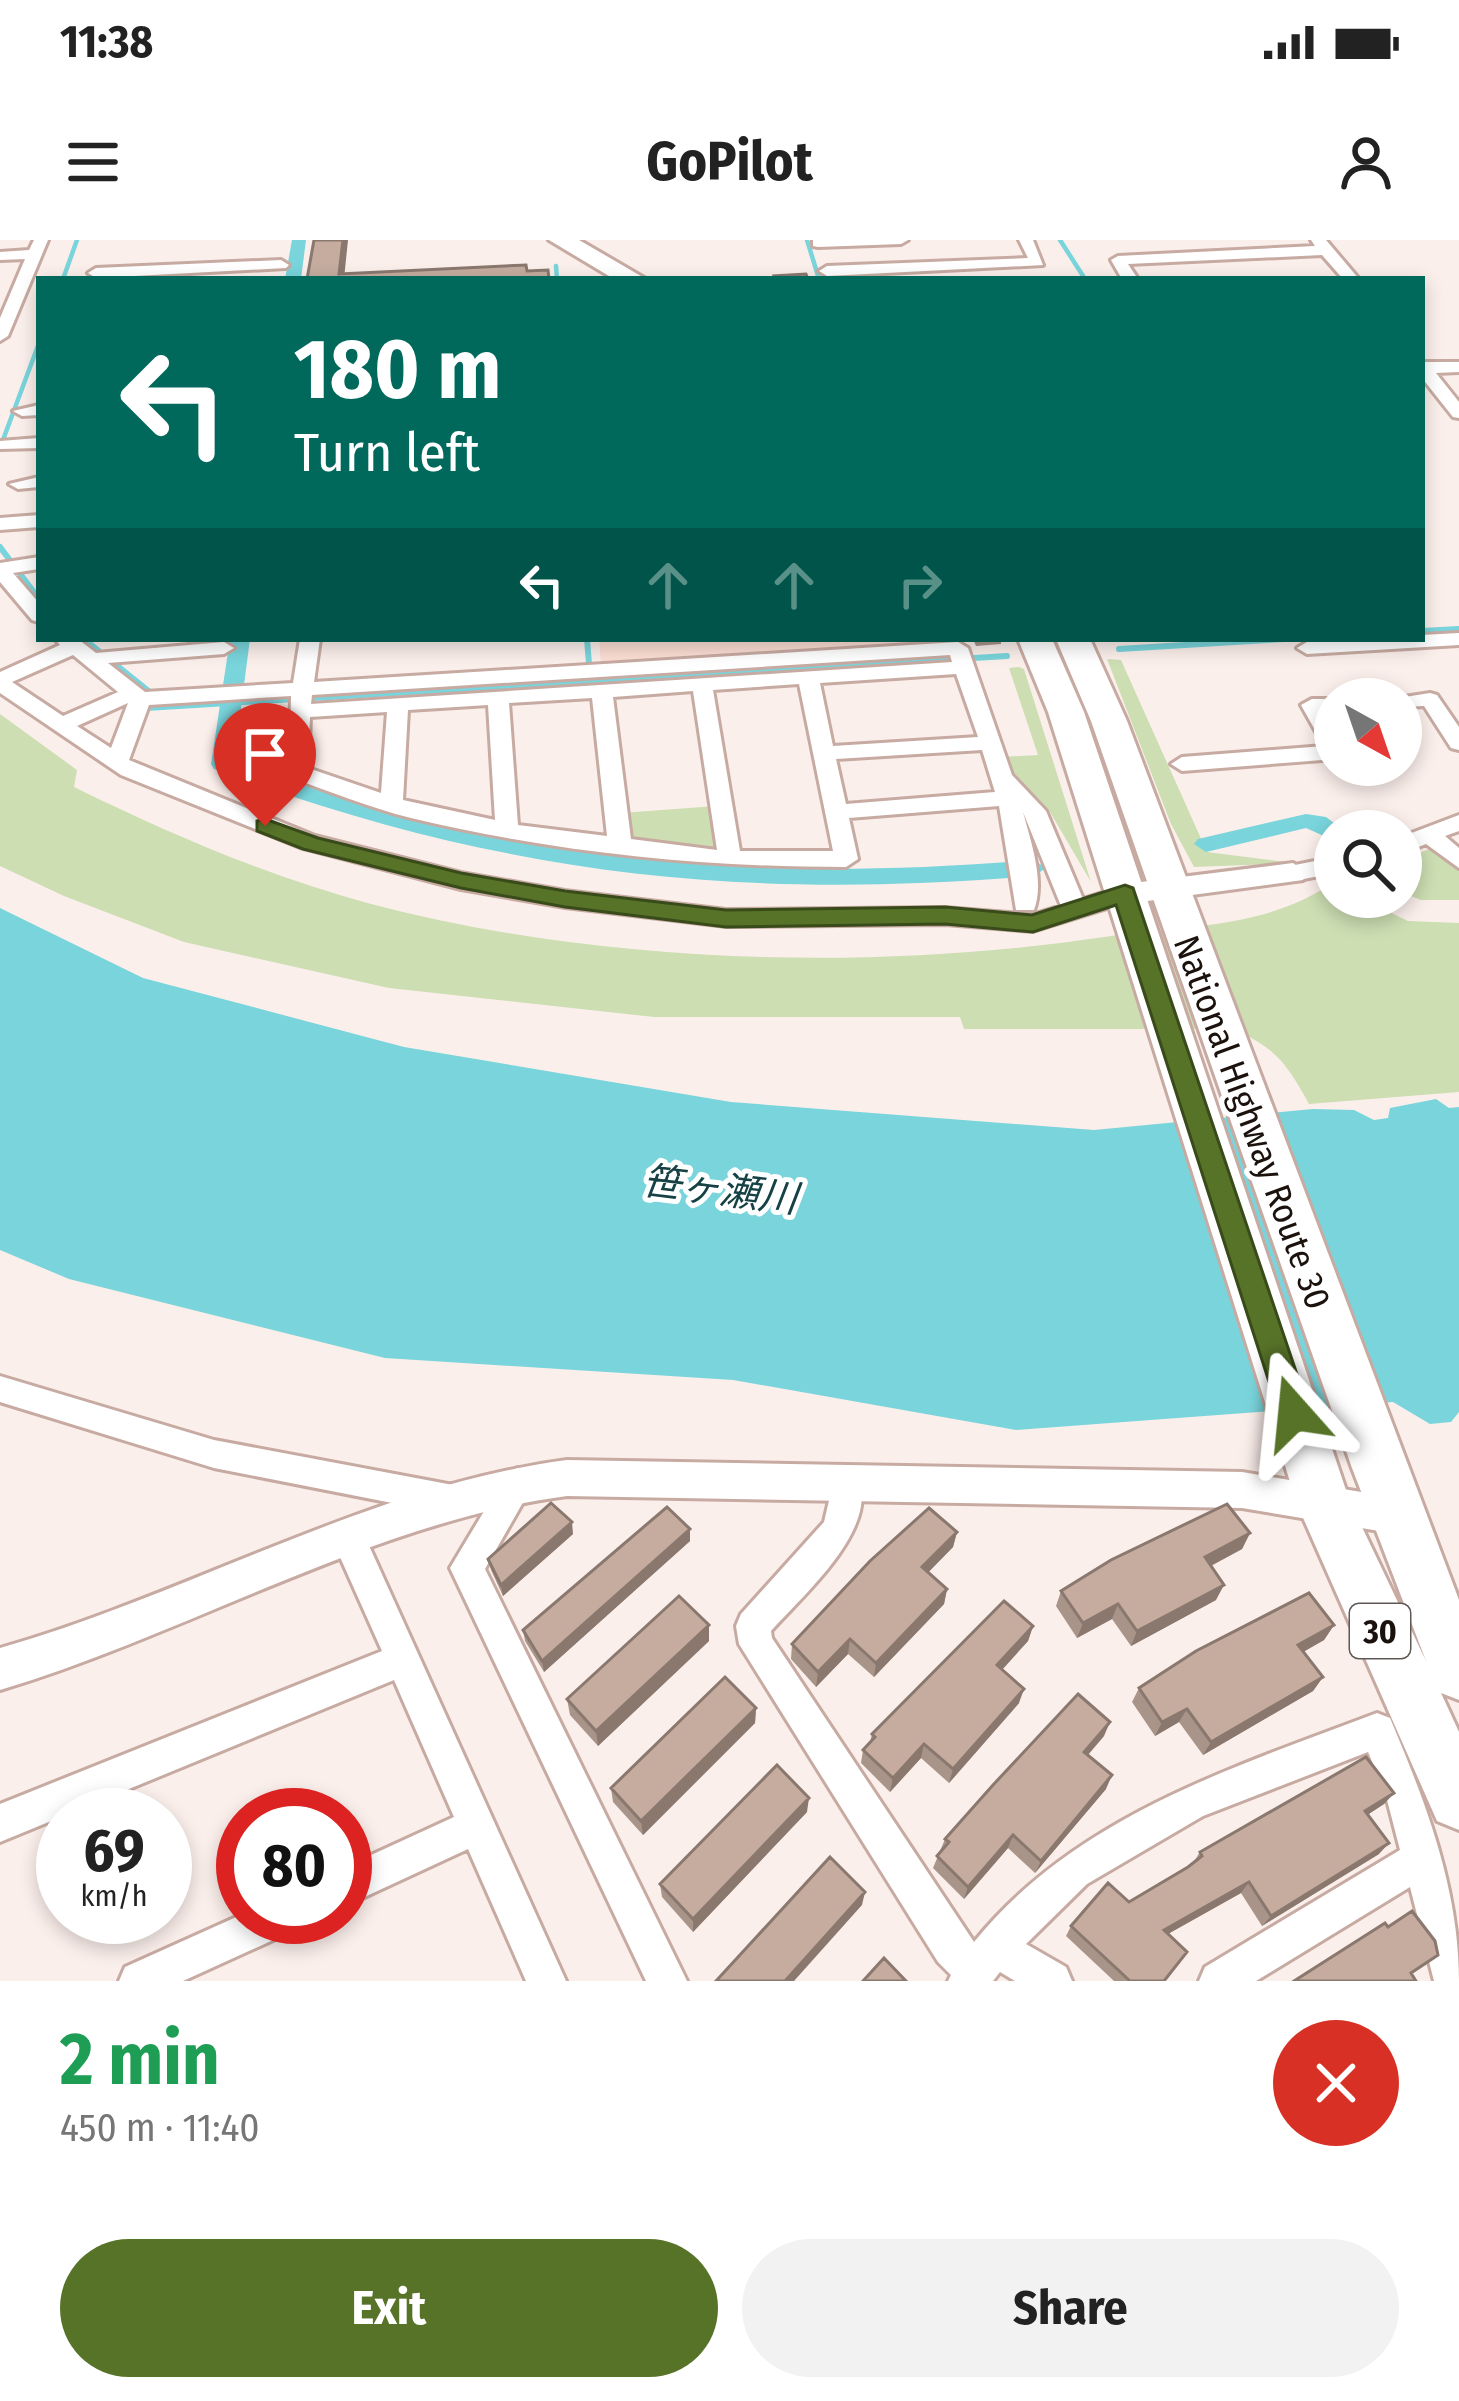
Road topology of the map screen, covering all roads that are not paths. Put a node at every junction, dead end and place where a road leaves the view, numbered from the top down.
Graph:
1 (535, 240) edge
2 (561, 240) edge
3 (901, 240) edge
4 (1026, 240) edge
5 (817, 242) edge
6 (1322, 245) edge
7 (38, 247) edge
8 (0, 256) edge
9 (281, 266) edge
10 (96, 274) dead end
11 (829, 275) edge
12 (600, 276) edge
13 (627, 276) edge
14 (1128, 276) edge
15 (1348, 276) edge
16 (23, 284) junction
17 (0, 285) edge
18 (5, 316) edge
19 (0, 336) edge
20 (1459, 367) edge
21 (1425, 368) edge
22 (1425, 370) edge
23 (1459, 413) edge
24 (36, 443) edge
25 (6, 445) dead end
26 (36, 482) edge
27 (18, 484) dead end
28 (36, 521) edge
29 (0, 524) edge
30 (36, 563) edge
31 (6, 568) edge
32 (31, 611) edge
33 (1459, 639) edge
34 (1425, 641) edge
35 (310, 642) edge
36 (1036, 642) edge
37 (1073, 642) edge
38 (1408, 642) edge
39 (70, 643) edge
40 (225, 644) edge
41 (1307, 648) dead end
42 (955, 653) edge
43 (101, 658) junction
44 (808, 677) junction
45 (0, 682) edge
46 (703, 684) junction
47 (602, 691) junction
48 (228, 695) junction
49 (136, 696) junction
50 (498, 698) junction
51 (301, 700) junction
52 (1422, 700) edge
53 (398, 704) junction
54 (59, 726) junction
55 (989, 743) junction
56 (1459, 743) edge
57 (1314, 751) edge
58 (824, 753) junction
59 (117, 763) junction
60 (1182, 764) dead end
61 (1003, 787) junction
62 (391, 804) junction
63 (836, 812) junction
64 (1459, 822) edge
65 (507, 830) junction
66 (1429, 836) junction
67 (1422, 838) edge
68 (620, 847) junction
69 (730, 859) junction
70 (1459, 860) edge
71 (1314, 870) edge
72 (1293, 873) joint
73 (1150, 901) junction
74 (1025, 904) dead end
75 (1075, 910) junction
76 (0, 1389) edge
77 (1317, 1481) junction
78 (518, 1483) junction
79 (846, 1485) junction
80 (458, 1500) junction
81 (1397, 1516) junction
82 (349, 1539) junction
83 (402, 1660) junction
84 (0, 1669) edge
85 (1459, 1672) edge
86 (1459, 1799) edge
87 (0, 1823) edge
88 (477, 1826) junction
89 (1423, 1858) junction
90 (372, 1875) edge
91 (220, 1944) edge
92 (979, 1966) edge
93 (139, 1981) edge
94 (546, 1981) edge
95 (667, 1981) edge
96 (1052, 1981) edge
97 (1219, 1981) edge
98 (1454, 1981) edge

1 - 12 highway
2 - 13 highway
3 - 5 street
4 - 11 street
5 - 11 street
6 - 14 street
6 - 15 street
7 - 8 street
7 - 16 street
9 - 10 street
16 - 17 street
16 - 18 street
18 - 19 street
20 - 21 street
22 - 23 street
24 - 25 street
26 - 27 street
28 - 29 street
30 - 31 street
31 - 32 street
33 - 34 street
35 - 51 street
36 - 73 highway, National Highway Route 30 / 30
37 - 73 highway, National Highway Route 30 / 30
38 - 41 street
39 - 43 street
39 - 45 street
40 - 43 street
40 - 48 street
42 - 44 street
42 - 51 street
42 - 55 street
43 - 49 street
44 - 46 street
44 - 58 street
45 - 54 street
46 - 47 street
46 - 69 street
47 - 50 street
47 - 68 street
48 - 49 street
48 - 51 street
49 - 54 street
49 - 59 street
50 - 53 street
50 - 65 street
51 - 53 street
51 - 62 street
52 - 56 street
53 - 62 street
54 - 59 street
55 - 58 street
55 - 61 street
57 - 60 street
58 - 63 street
59 - 75 street
61 - 63 street
61 - 74 street
61 - 75 street
62 - 65 street
63 - 69 street
64 - 66 street
65 - 68 street
66 - 67 street
66 - 70 street
68 - 69 street
71 - 72 street
72 - 73 street
73 - 75 street
73 - 77 highway, National Highway Route 30 / 30
73 - 81 highway, National Highway Route 30 / 30
76 - 80 street
77 - 79 street
77 - 81 street
77 - 86 highway, National Highway Route 30 / 30
78 - 79 street
78 - 80 street
78 - 95 street
79 - 92 street
80 - 82 street
81 - 85 highway, National Highway Route 30 / 30
82 - 83 street
82 - 84 street
83 - 87 street
83 - 88 street
88 - 90 street
88 - 94 street
89 - 92 street
89 - 97 street
89 - 98 street
91 - 93 street
92 - 96 street

